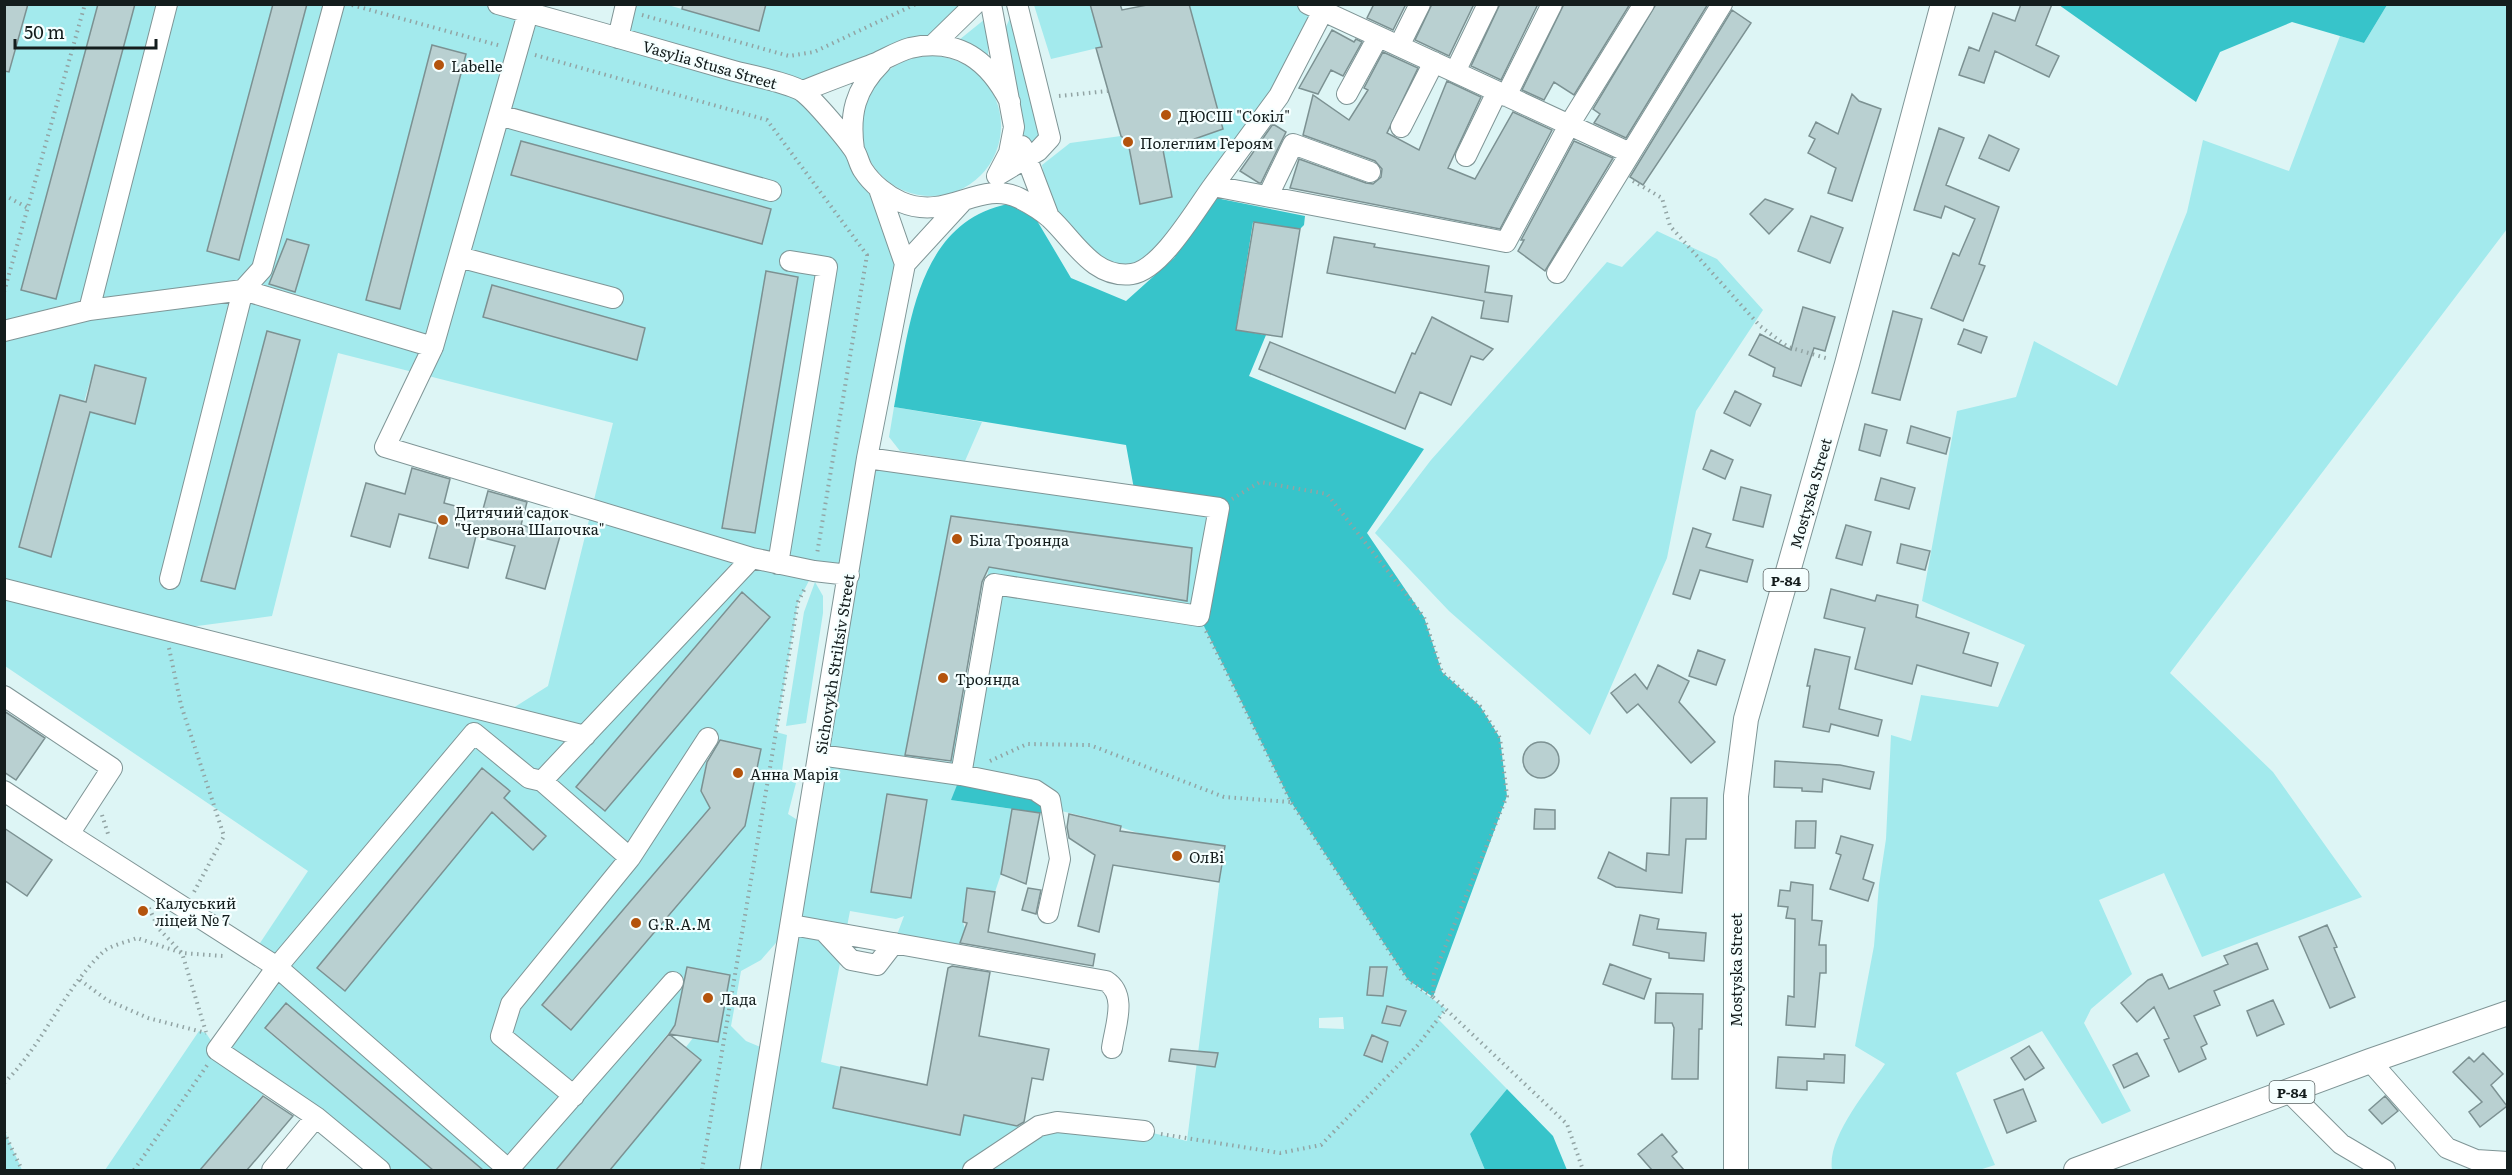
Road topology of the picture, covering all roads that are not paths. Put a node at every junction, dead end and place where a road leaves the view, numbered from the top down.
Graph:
1 (167, 4) edge
2 (334, 4) edge
3 (498, 4) edge
4 (975, 4) edge
5 (991, 4) edge
6 (1017, 4) edge
7 (1420, 4) edge
8 (1488, 4) edge
9 (1552, 4) edge
10 (1644, 4) edge
11 (1722, 4) edge
12 (1943, 4) edge
13 (625, 8) edge
14 (1316, 8) edge
15 (1345, 12) edge
16 (528, 13) junction
17 (1378, 37) junction
18 (618, 38) junction
19 (933, 45) junction
20 (1399, 46) junction
21 (885, 59) junction
22 (1434, 62) junction
23 (1455, 72) junction
24 (803, 91) junction
25 (1347, 94) dead end
26 (1502, 94) junction
27 (1010, 102) junction
28 (499, 115) junction
29 (1569, 125) junction
30 (1014, 127) junction
31 (1401, 127) dead end
32 (854, 150) junction
33 (1630, 153) junction
34 (1466, 156) dead end
35 (1027, 158) junction
36 (1370, 172) dead end
37 (998, 175) junction
38 (1213, 186) junction
39 (879, 189) junction
40 (771, 191) dead end
41 (980, 193) junction
42 (1268, 196) junction
43 (962, 203) junction
44 (1049, 217) junction
45 (459, 257) junction
46 (790, 261) dead end
47 (905, 264) junction
48 (1557, 273) dead end
49 (243, 290) junction
50 (613, 298) dead end
51 (89, 310) junction
52 (4, 331) edge
53 (433, 347) junction
54 (867, 458) junction
55 (752, 558) junction
56 (778, 564) junction
57 (849, 575) junction
58 (170, 579) dead end
59 (4, 589) edge
60 (4, 696) edge
61 (585, 736) junction
62 (708, 738) dead end
63 (820, 755) junction
64 (961, 775) junction
65 (542, 781) junction
66 (4, 791) edge
67 (69, 834) junction
68 (630, 858) junction
69 (1048, 914) dead end
70 (792, 925) junction
71 (277, 967) junction
72 (673, 982) dead end
73 (2508, 1013) edge
74 (1112, 1048) dead end
75 (2370, 1061) junction
76 (2289, 1092) junction
77 (574, 1096) junction
78 (316, 1117) junction
79 (1144, 1131) road end
80 (2508, 1162) edge
81 (272, 1170) edge
82 (380, 1170) edge
83 (508, 1170) edge
84 (750, 1170) edge
85 (973, 1170) edge
86 (1736, 1170) edge
87 (2076, 1170) edge
88 (2385, 1170) edge

1 - 51 street
2 - 49 street
3 - 16 street, Vasylia Stusa Street
4 - 19 street
5 - 27 street
6 - 35 street
7 - 20 street
8 - 23 street
9 - 26 street
10 - 29 street
11 - 33 street
12 - 86 main road, Mostyska Street / Р-84
13 - 18 street
14 - 15 street
14 - 38 street
15 - 17 street
16 - 18 street, Vasylia Stusa Street
16 - 28 street
17 - 20 street
17 - 25 street
18 - 24 street, Vasylia Stusa Street
19 - 21 street
19 - 27 street
20 - 22 street
21 - 24 street
21 - 32 street
22 - 23 street
22 - 31 street
23 - 26 street
24 - 32 street
26 - 29 street
26 - 34 street
27 - 30 street
28 - 40 street
28 - 45 street
29 - 33 street
29 - 42 street
30 - 35 street
30 - 37 street
32 - 39 street
33 - 48 street
35 - 37 street
35 - 44 street
36 - 42 street
37 - 41 street
38 - 42 street
38 - 44 street
39 - 43 street
39 - 47 street
41 - 43 street
41 - 44 street
43 - 47 street
45 - 50 street
45 - 53 street
46 - 56 street
47 - 54 street, Sichovykh Striltsiv Street
49 - 51 street
49 - 53 street
49 - 58 street
51 - 52 street
53 - 55 street
54 - 57 street, Sichovykh Striltsiv Street
54 - 64 street
55 - 56 street
55 - 61 street
56 - 57 street
57 - 63 street, Sichovykh Striltsiv Street
59 - 61 street
60 - 67 street
61 - 65 street
62 - 68 street
63 - 64 street
63 - 70 street, Sichovykh Striltsiv Street
64 - 69 street
65 - 68 street
65 - 71 street
66 - 67 street
67 - 71 street
68 - 77 street
70 - 74 street
70 - 84 street, Sichovykh Striltsiv Street
71 - 78 street
71 - 83 street
72 - 77 street
73 - 75 main road, Р-84
75 - 76 main road, Р-84
75 - 80 street
76 - 87 main road, Р-84
76 - 88 street
77 - 83 street
78 - 81 street
78 - 82 street
79 - 85 street

